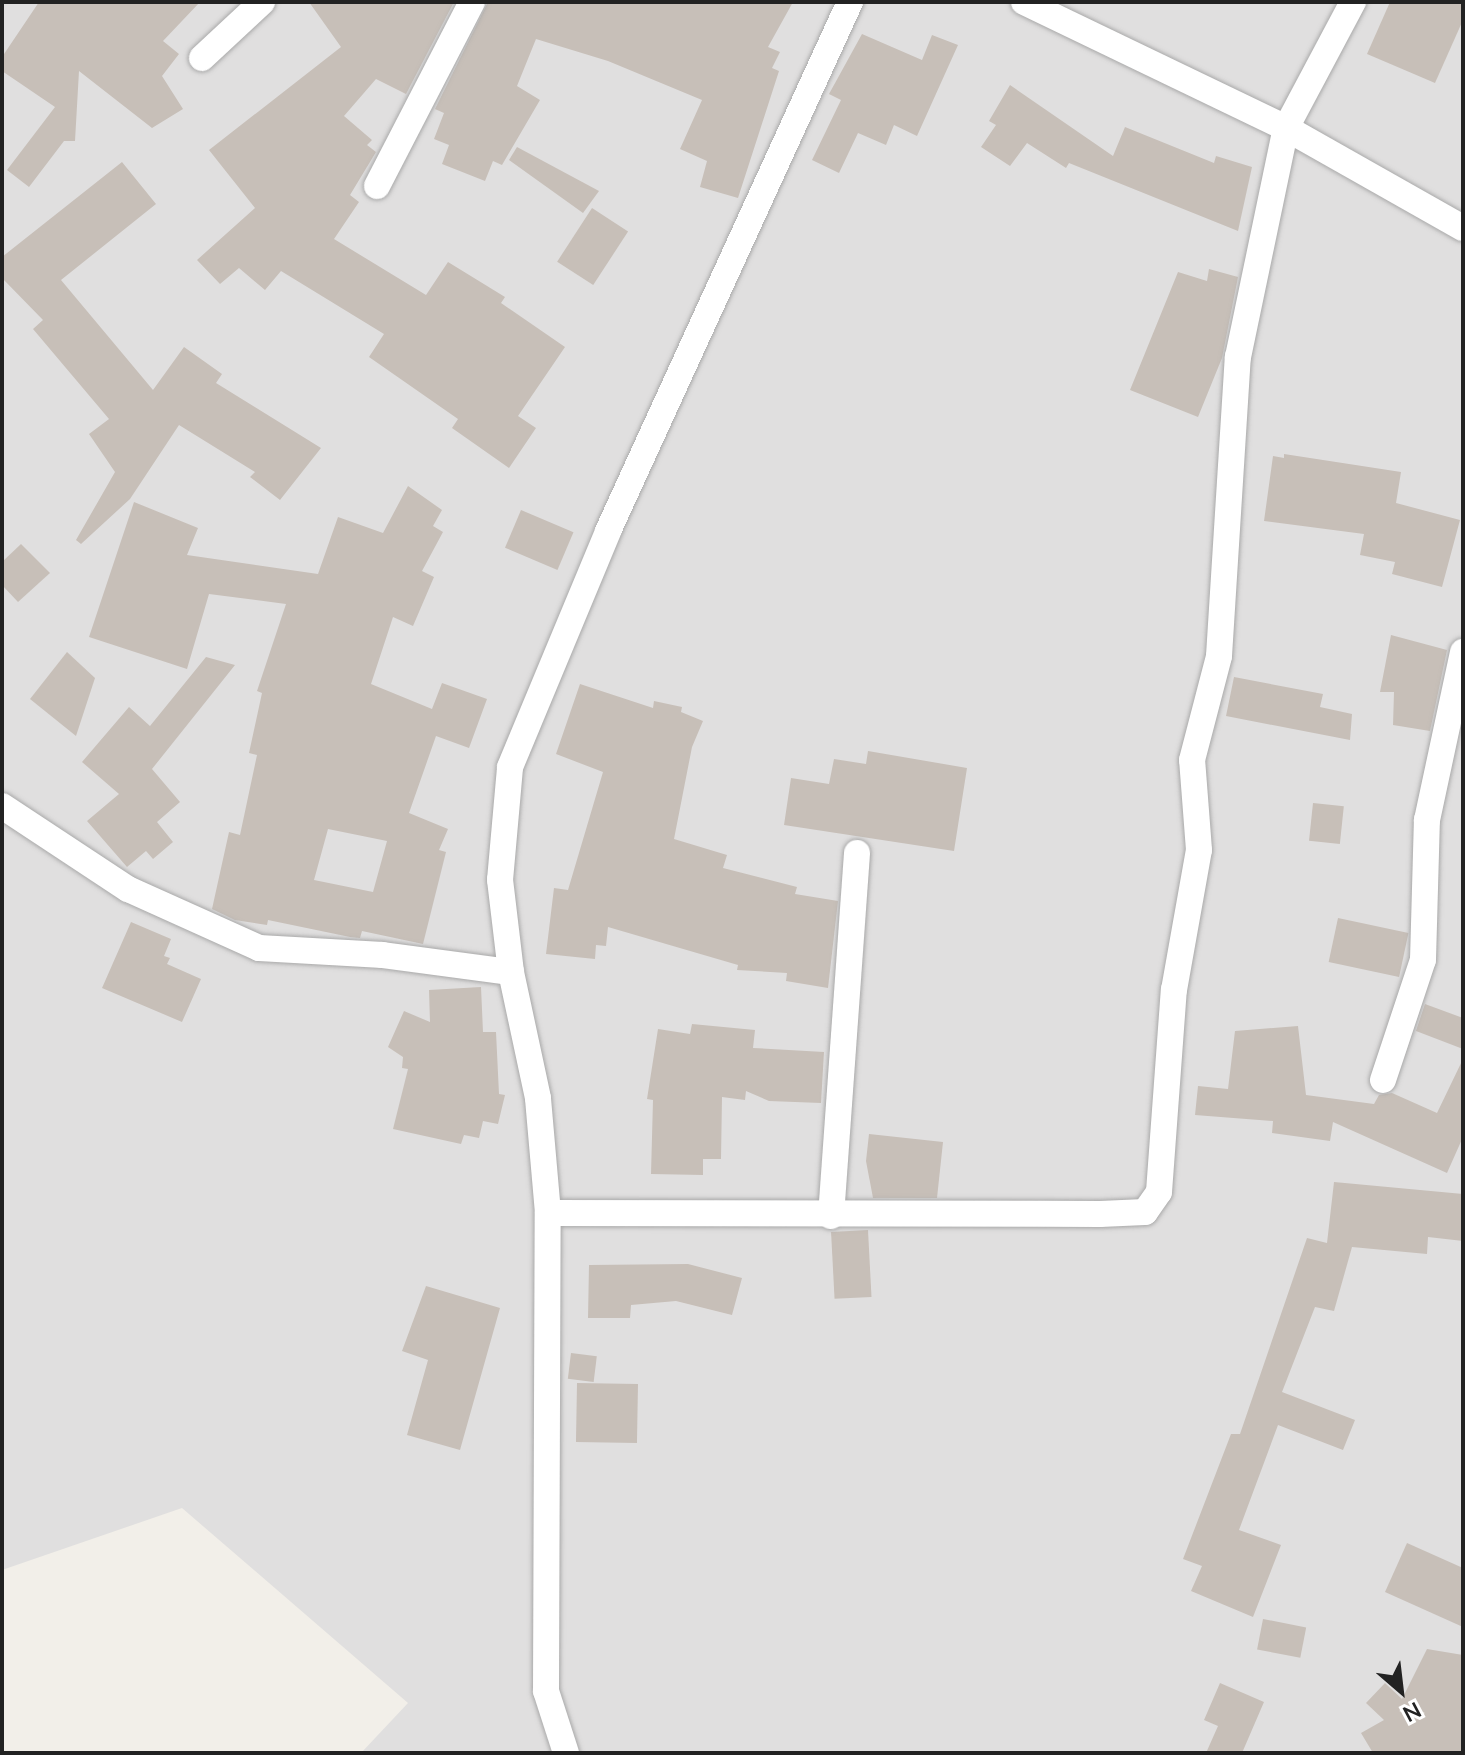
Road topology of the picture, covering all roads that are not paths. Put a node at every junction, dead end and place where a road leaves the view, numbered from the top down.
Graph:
1 (262, 2) edge
2 (472, 2) edge
3 (850, 2) edge
4 (1024, 2) edge
5 (1353, 2) edge
6 (202, 58) dead end
7 (1286, 128) junction
8 (377, 186) dead end
9 (1463, 228) edge
10 (1463, 652) edge
11 (2, 806) edge
12 (857, 853) dead end
13 (511, 972) junction
14 (1383, 1080) dead end
15 (548, 1213) junction
16 (831, 1216) junction
17 (566, 1753) edge

1 - 6 street
2 - 8 street
3 - 13 street
4 - 7 street
5 - 7 street
7 - 9 street
7 - 16 street
10 - 14 street
11 - 13 street
12 - 16 street
13 - 15 street
15 - 16 street
15 - 17 street

